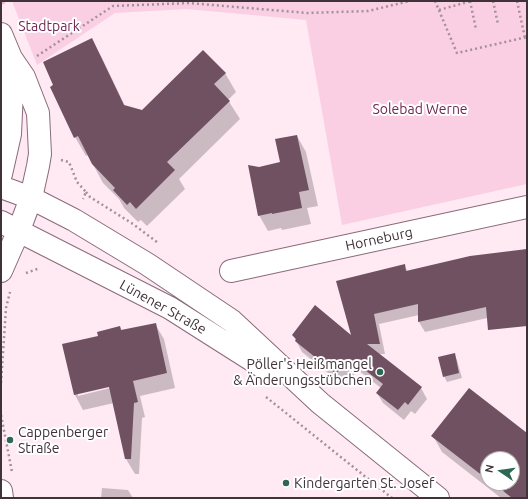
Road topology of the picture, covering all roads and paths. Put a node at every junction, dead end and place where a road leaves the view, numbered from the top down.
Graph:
1 (410, 1) edge
2 (435, 1) edge
3 (470, 1) edge
4 (493, 1) edge
5 (517, 1) edge
6 (439, 10) junction
7 (498, 24) dead end
8 (476, 29) dead end
9 (1, 34) edge
10 (526, 38) edge
11 (36, 56) dead end
12 (11, 58) junction
13 (1, 174) edge
14 (1, 187) edge
15 (86, 192) dead end
16 (32, 198) junction
17 (527, 207) edge
18 (10, 226) edge
19 (163, 246) dead end
20 (231, 271) dead end
21 (27, 272) dead end
22 (23, 274) dead end
23 (6, 279) edge
24 (1, 382) edge
25 (320, 402) junction
26 (1, 415) edge
27 (7, 483) edge
28 (2, 498) edge
29 (438, 498) edge

1 - 11 path
2 - 6 path
3 - 6 path
3 - 8 path
4 - 7 path
5 - 10 path
6 - 10 path
9 - 12 main road
12 - 13 main road
12 - 16 main road
14 - 16 main road, Lünener Straße
15 - 19 path
16 - 18 main road
16 - 25 main road, Lünener Straße
17 - 20 main road, Horneburg
18 - 23 main road
18 - 25 main road, Lünener Straße
21 - 22 path
23 - 24 path
25 - 29 main road, Lünener Straße
26 - 27 path
27 - 28 main road

